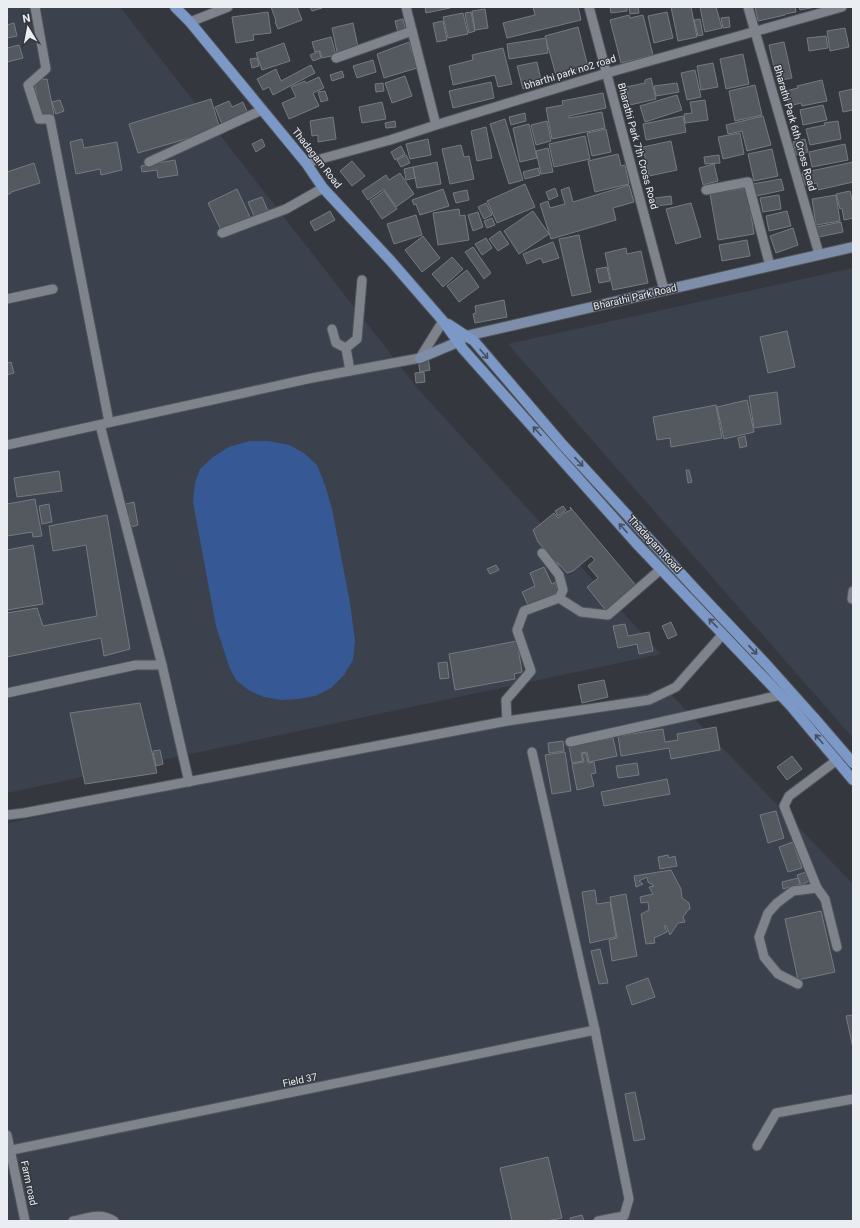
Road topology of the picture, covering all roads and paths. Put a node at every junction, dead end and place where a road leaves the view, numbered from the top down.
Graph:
1 (35, 7) edge
2 (175, 7) edge
3 (228, 7) edge
4 (406, 7) edge
5 (589, 7) edge
6 (748, 7) edge
7 (842, 7) edge
8 (190, 22) junction
9 (412, 31) junction
10 (756, 31) junction
11 (336, 58) dead end
12 (607, 73) junction
13 (262, 110) junction
14 (436, 125) junction
15 (149, 162) dead end
16 (306, 163) junction
17 (322, 188) junction
18 (706, 190) dead end
19 (222, 233) dead end
20 (853, 247) edge
21 (819, 254) junction
22 (770, 266) junction
23 (362, 280) dead end
24 (53, 289) dead end
25 (664, 290) junction
26 (7, 299) edge
27 (443, 321) junction
28 (332, 329) dead end
29 (462, 339) junction
30 (346, 348) junction
31 (420, 358) junction
32 (350, 371) junction
33 (109, 422) junction
34 (100, 424) junction
35 (7, 445) edge
36 (542, 554) dead end
37 (661, 569) junction
38 (559, 598) junction
39 (723, 634) junction
40 (162, 665) junction
41 (7, 693) edge
42 (781, 695) junction
43 (507, 721) junction
44 (570, 742) dead end
45 (532, 752) dead end
46 (837, 760) junction
47 (853, 763) edge
48 (853, 780) edge
49 (189, 782) junction
50 (7, 815) edge
51 (817, 888) junction
52 (837, 947) dead end
53 (798, 984) dead end
54 (595, 1030) junction
55 (853, 1099) edge
56 (7, 1135) edge
57 (756, 1146) dead end
58 (9, 1151) edge
59 (25, 1221) edge
60 (73, 1221) edge
61 (114, 1221) edge
62 (598, 1221) edge

1 - 33 street
2 - 8 main road, Thadagam Road
3 - 8 street
4 - 9 street
5 - 12 street, Bharathi Park 7th Cross Road
6 - 10 street, Bharathi Park 6th Cross Road
7 - 10 street, bharthi park no2 road
8 - 13 main road, Thadagam Road
9 - 11 street
9 - 14 street
10 - 12 street, bharthi park no2 road
10 - 21 street, Bharathi Park 6th Cross Road
12 - 14 street, bharthi park no2 road
12 - 25 street, Bharathi Park 7th Cross Road
13 - 15 street
13 - 16 main road, Thadagam Road
14 - 16 street, bharthi park no2 road
16 - 17 main road, Thadagam Road
17 - 19 street
17 - 27 main road, Thadagam Road
18 - 22 street
20 - 21 main road, Bharathi Park Road
21 - 22 main road, Bharathi Park Road
22 - 25 main road, Bharathi Park Road
23 - 30 street
24 - 26 street
25 - 29 main road, Bharathi Park Road
27 - 29 main road, Thadagam Road
27 - 31 street
28 - 30 street
29 - 31 main road, Bharathi Park Road
37 -> 29 main road, Thadagam Road
29 -> 47 main road, Thadagam Road
30 - 32 street
31 - 32 street
32 - 33 street
33 - 34 street
34 - 35 street
34 - 40 street
36 - 38 street
37 - 38 street
39 -> 37 main road, Thadagam Road
38 - 43 street
39 - 42 main road, Thadagam Road
39 - 43 street
40 - 41 street
40 - 49 street
42 - 44 street
46 -> 42 main road, Thadagam Road
43 - 49 street
45 - 54 street
46 - 48 main road, Thadagam Road
46 - 51 street
49 - 50 street
51 - 52 street
51 - 53 street
54 - 58 street, Field 37
54 - 62 street
55 - 57 street
56 - 58 street, Farm road
58 - 59 street, Farm road
60 - 61 street

